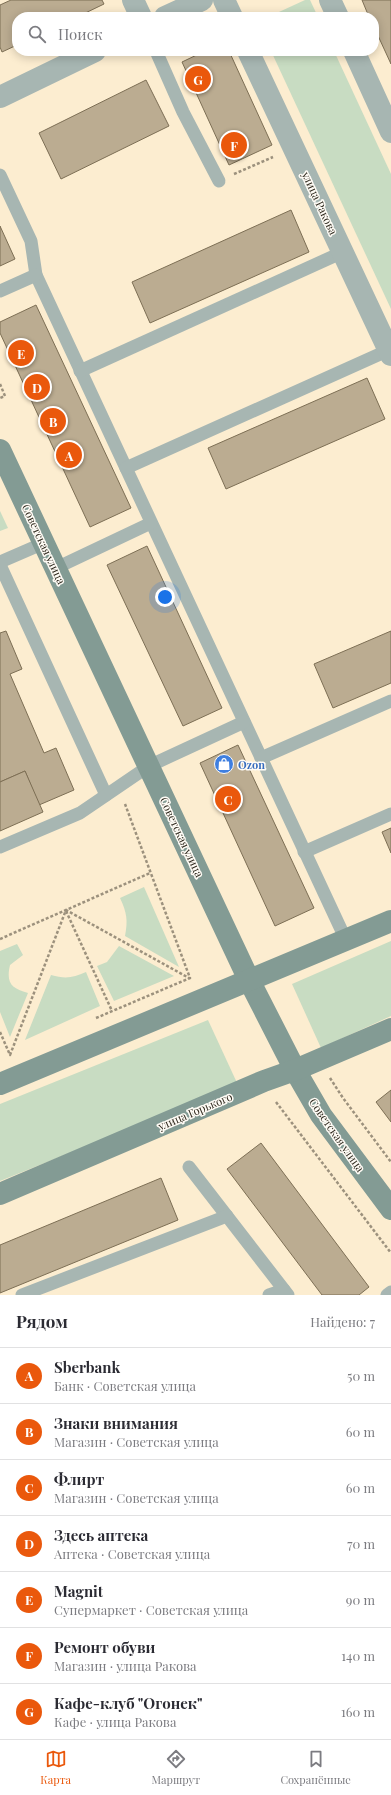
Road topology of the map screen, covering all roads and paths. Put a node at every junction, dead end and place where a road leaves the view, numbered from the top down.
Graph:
1 (133, 0) edge
2 (202, 0) edge
3 (224, 0) edge
4 (330, 0) edge
5 (139, 12) edge
6 (176, 12) edge
7 (230, 12) edge
8 (336, 12) edge
9 (85, 56) edge
10 (158, 56) edge
11 (250, 56) edge
12 (356, 56) edge
13 (0, 97) edge
14 (391, 132) edge
15 (294, 147) junction
16 (0, 175) edge
17 (219, 181) joint
18 (343, 252) junction
19 (36, 275) junction
20 (0, 291) edge
21 (390, 352) edge
22 (80, 371) junction
23 (0, 384) edge
24 (0, 398) edge
25 (0, 450) edge
26 (126, 468) junction
27 (151, 523) junction
28 (44, 543) junction
29 (0, 564) edge
30 (56, 568) junction
31 (391, 701) edge
32 (244, 722) junction
33 (261, 758) junction
34 (149, 766) junction
35 (118, 786) junction
36 (106, 795) junction
37 (391, 814) edge
38 (0, 847) edge
39 (304, 852) junction
40 (150, 873) junction
41 (66, 910) junction
42 (391, 921) edge
43 (0, 940) edge
44 (346, 940) junction
45 (190, 978) junction
46 (249, 980) junction
47 (112, 1011) junction
48 (90, 1020) dead end
49 (391, 1029) edge
50 (0, 1032) edge
51 (18, 1052) dead end
52 (10, 1055) junction
53 (5, 1057) dead end
54 (295, 1070) junction
55 (329, 1077) dead end
56 (0, 1084) edge
57 (276, 1102) dead end
58 (391, 1162) edge
59 (189, 1167) dead end
60 (0, 1194) edge
61 (391, 1209) edge
62 (227, 1216) junction
63 (391, 1253) edge
64 (286, 1292) edge
65 (391, 1292) edge
66 (22, 1295) edge
67 (270, 1295) edge
68 (387, 1295) edge

1 - 5 street
2 - 6 street
3 - 7 street
4 - 8 street
9 - 13 street
10 - 17 lane
11 - 15 street, улица Ракова
12 - 14 street
15 - 17 path
15 - 18 street, улица Ракова
16 - 19 lane
18 - 21 street, улица Ракова
18 - 22 lane
19 - 20 lane
19 - 22 lane
21 - 26 lane
22 - 26 lane
23 - 24 path
25 - 28 street, Советская улица
26 - 27 lane
27 - 30 lane
27 - 32 lane
28 - 29 lane
28 - 30 street, Советская улица
29 - 36 lane
30 - 34 street, Советская улица
31 - 33 lane
32 - 33 lane
32 - 34 lane
33 - 39 lane
34 - 35 lane
34 - 46 street, Советская улица
35 - 36 lane
35 - 40 path
36 - 38 lane
37 - 39 lane
39 - 44 lane
40 - 41 path
40 - 45 path
41 - 43 path
41 - 45 path
41 - 47 path
41 - 52 path
42 - 44 street
44 - 46 street
45 - 47 path
46 - 54 street, Советская улица
46 - 56 street
47 - 48 path
49 - 54 street, улица Горького
50 - 52 path
51 - 52 path
52 - 53 path
54 - 60 street, улица Горького
54 - 61 street, Советская улица
55 - 58 path
57 - 63 path
59 - 62 lane
62 - 64 lane
62 - 66 lane
64 - 67 lane
65 - 68 lane

